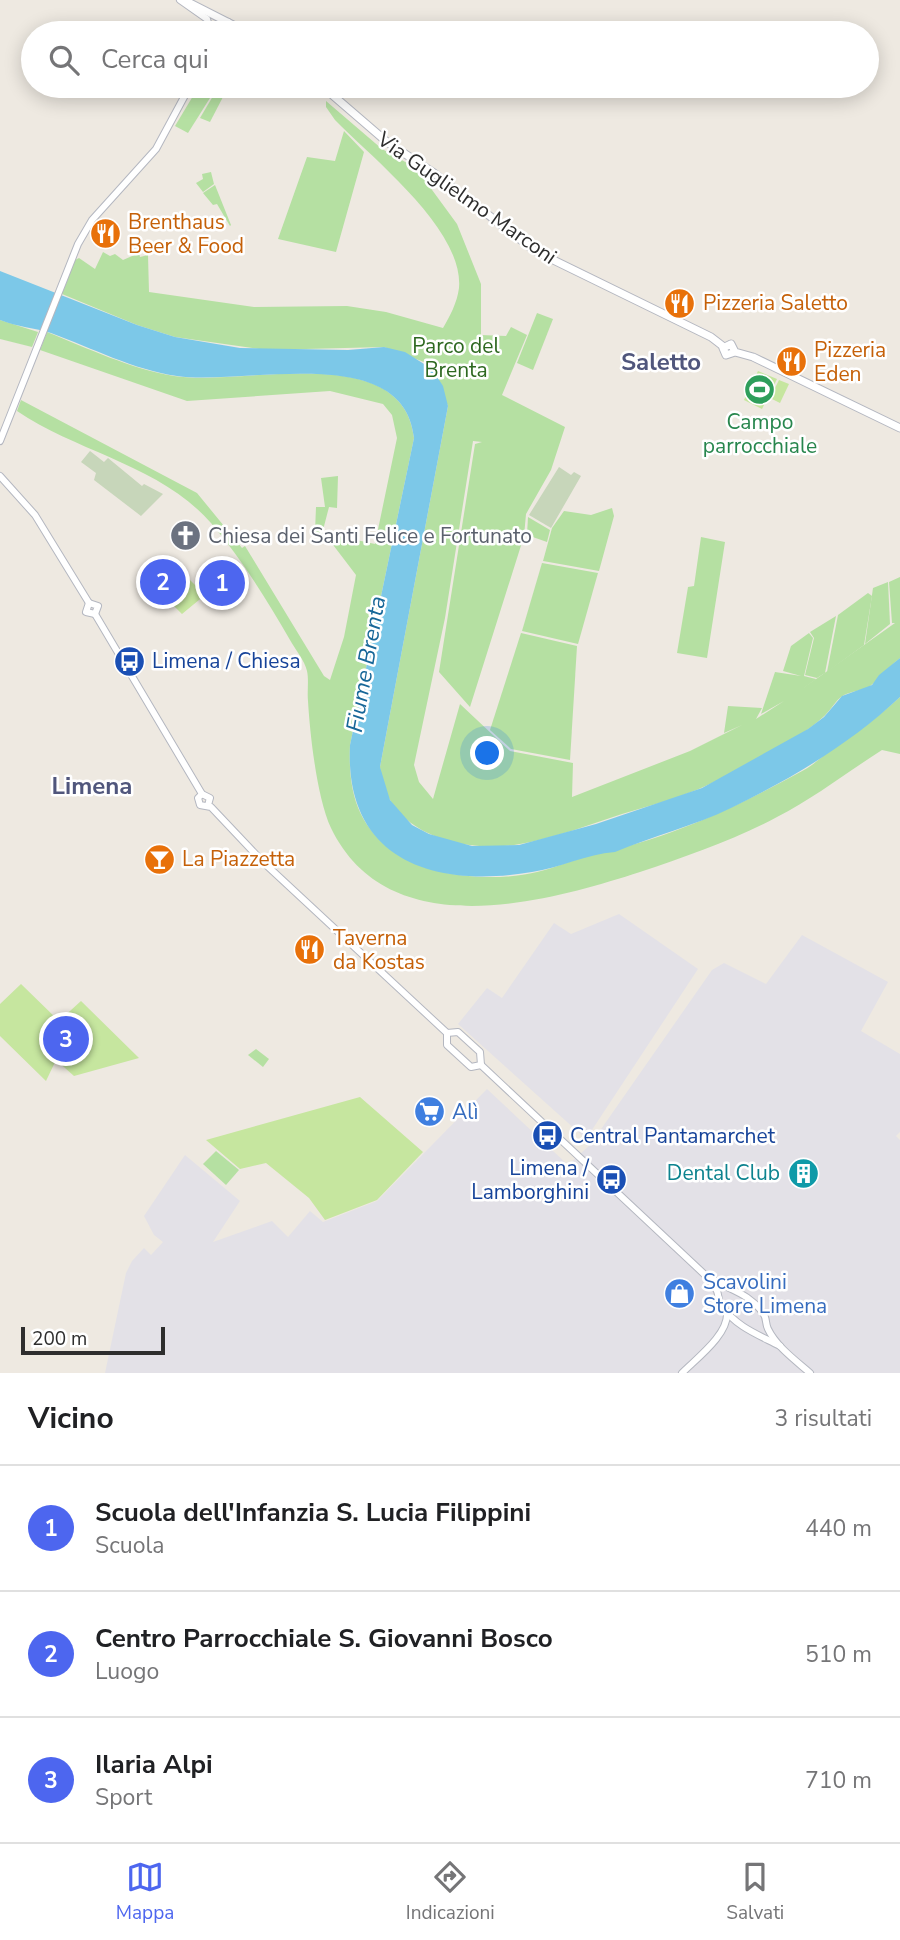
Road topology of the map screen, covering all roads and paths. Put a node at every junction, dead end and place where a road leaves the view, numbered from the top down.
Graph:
1 (182, 0) edge
2 (208, 21) edge
3 (226, 21) edge
4 (184, 98) edge
5 (335, 98) edge
6 (900, 428) edge
7 (0, 441) edge
8 (0, 476) edge
9 (447, 1033) junction
10 (481, 1065) junction
11 (703, 1273) junction
12 (727, 1287) junction
13 (719, 1297) junction
14 (727, 1312) junction
15 (766, 1325) junction
16 (742, 1327) junction
17 (758, 1333) junction
18 (718, 1336) junction
19 (780, 1346) junction
20 (682, 1373) edge
21 (810, 1373) edge

1 - 2 street
1 - 3 main road
4 - 7 street
5 - 6 main road, Via Guglielmo Marconi
8 - 9 street
9 - 10 street
9 - 10 street
10 - 11 street
11 - 12 street
11 - 13 street
12 - 13 street
12 - 15 street
13 - 14 street
14 - 16 street
14 - 18 street
15 - 17 street
15 - 19 street
16 - 17 street
16 - 18 street
17 - 19 street
18 - 20 street
19 - 21 street

